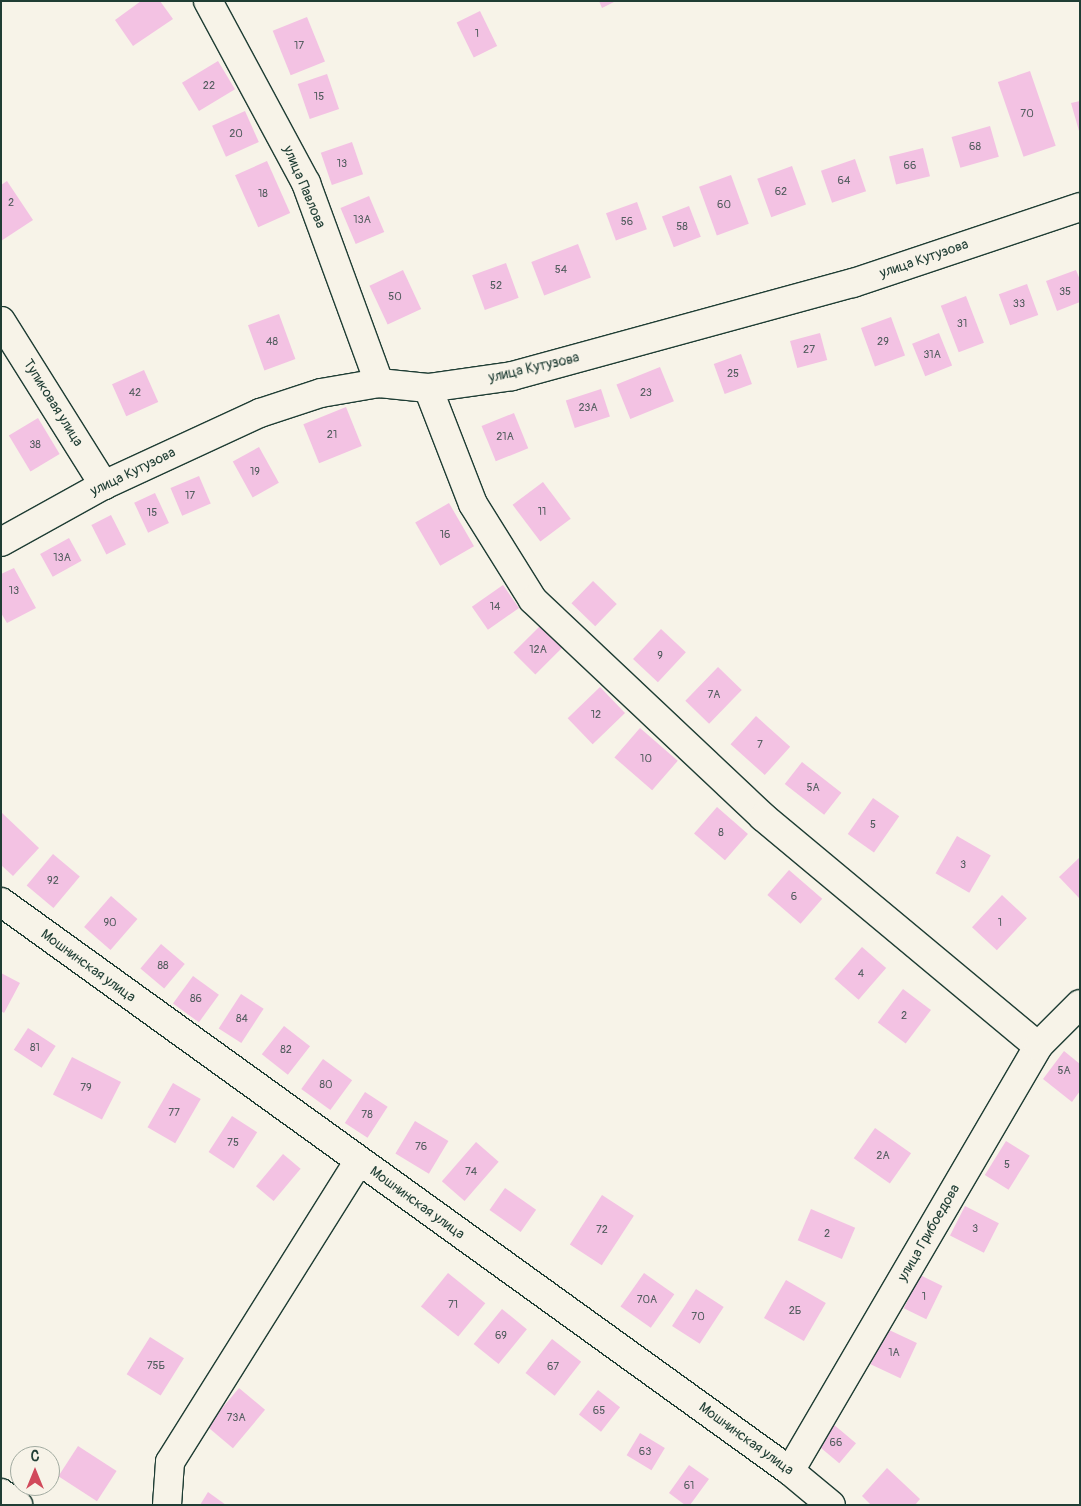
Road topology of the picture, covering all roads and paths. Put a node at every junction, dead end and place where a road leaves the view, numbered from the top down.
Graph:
1 (208, 1) edge
2 (1080, 207) edge
3 (1, 321) edge
4 (379, 383) junction
5 (428, 388) junction
6 (104, 485) junction
7 (1, 542) edge
8 (1, 902) edge
9 (1080, 1004) edge
10 (1038, 1046) junction
11 (359, 1161) junction
12 (790, 1470) junction
13 (1, 1494) edge
14 (18, 1505) edge
15 (168, 1505) edge
16 (831, 1505) edge

1 - 4 street, улица Павлова
2 - 5 street, улица Кутузова
3 - 6 street, Тупиковая улица
4 - 5 street, улица Кутузова
4 - 6 street, улица Кутузова
5 - 10 street
6 - 7 street, улица Кутузова
8 - 11 street, Мошнинская улица
9 - 10 street, улица Грибоедова
10 - 12 street, улица Грибоедова
11 - 12 street, Мошнинская улица
11 - 15 street
12 - 16 street, Мошнинская улица
13 - 14 street

